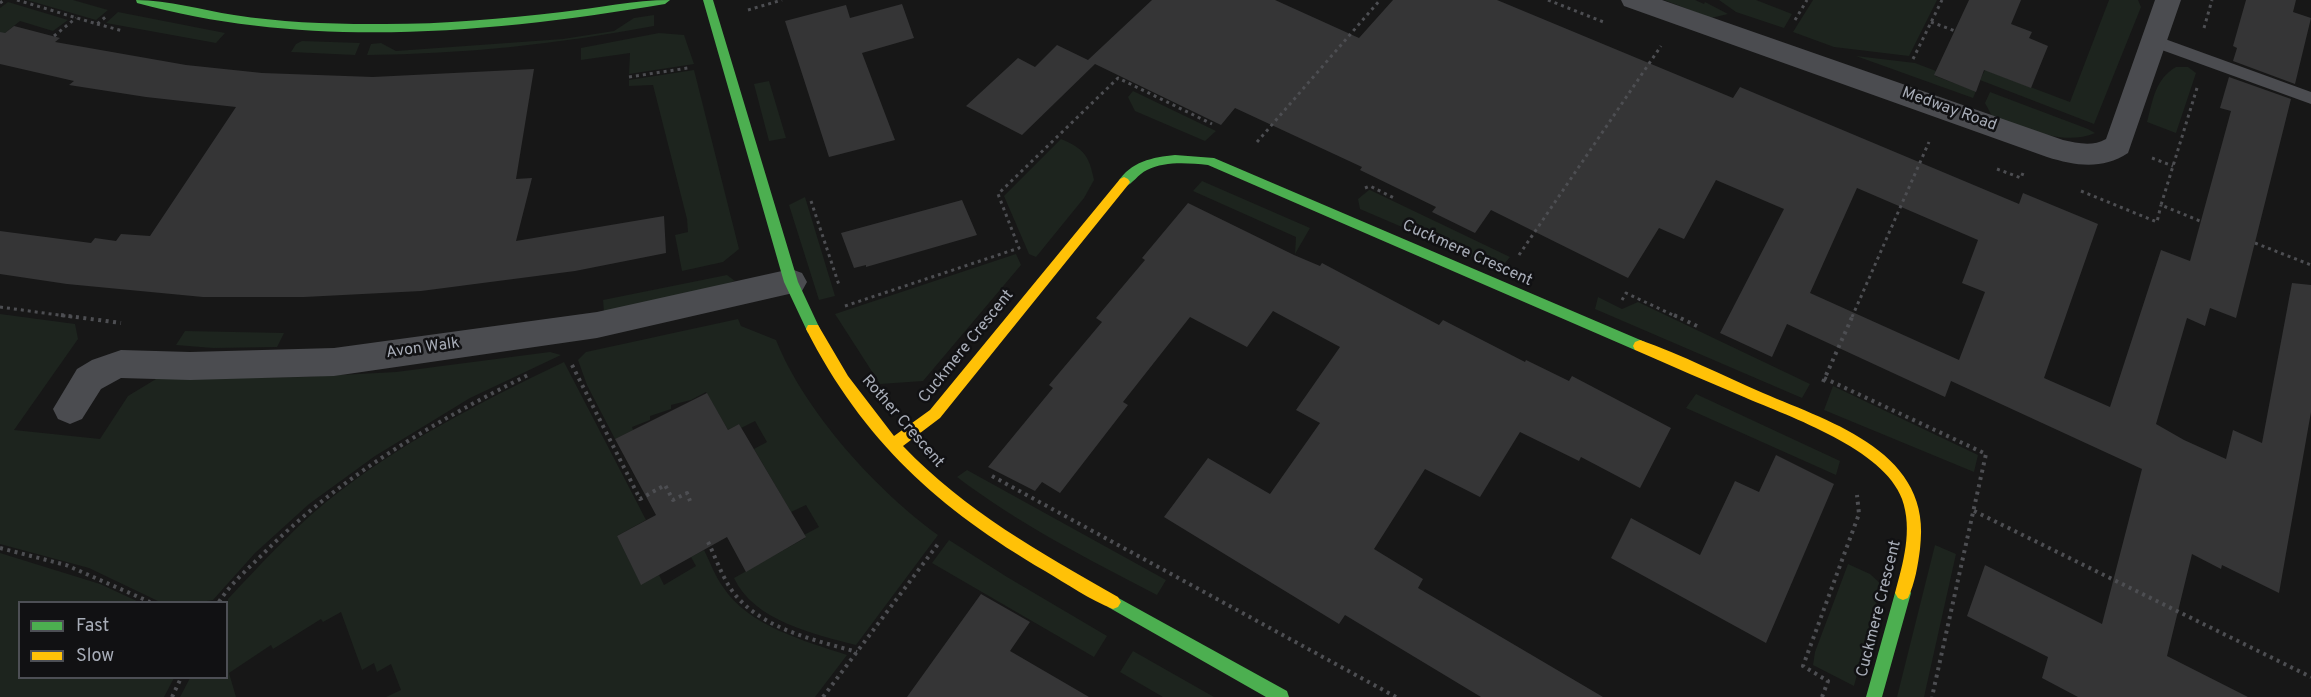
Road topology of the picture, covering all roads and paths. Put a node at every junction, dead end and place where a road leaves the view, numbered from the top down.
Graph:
1 (4, 0) edge
2 (17, 0) edge
3 (141, 0) edge
4 (665, 0) edge
5 (708, 0) edge
6 (1380, 0) edge
7 (1634, 0) edge
8 (1807, 0) edge
9 (1942, 0) edge
10 (2168, 0) edge
11 (2212, 0) edge
12 (0, 3) edge
13 (111, 12) dead end
14 (77, 18) junction
15 (1931, 22) junction
16 (1793, 24) dead end
17 (1955, 30) dead end
18 (54, 36) dead end
19 (2154, 41) junction
20 (1662, 45) dead end
21 (2201, 58) junction
22 (1913, 59) dead end
23 (726, 62) junction
24 (629, 77) dead end
25 (2311, 98) edge
26 (1213, 124) dead end
27 (1265, 149) dead end
28 (1356, 192) dead end
29 (1402, 201) dead end
30 (2200, 221) dead end
31 (2255, 243) dead end
32 (1526, 258) dead end
33 (2311, 266) edge
34 (791, 282) junction
35 (1620, 302) dead end
36 (0, 306) edge
37 (805, 318) junction
38 (132, 325) dead end
39 (597, 325) junction
40 (1702, 328) dead end
41 (538, 370) dead end
42 (70, 409) dead end
43 (894, 444) junction
44 (939, 489) junction
45 (690, 501) dead end
46 (963, 510) junction
47 (1974, 511) dead end
48 (708, 542) dead end
49 (0, 548) edge
50 (146, 601) edge
51 (221, 601) edge
52 (857, 652) junction
53 (2311, 677) edge
54 (180, 679) edge
55 (171, 697) edge
56 (823, 697) edge
57 (1281, 697) edge
58 (1396, 697) edge
59 (1874, 697) edge

1 - 12 path
2 - 14 path
3 - 4 street
5 - 23 street, Rother Crescent
6 - 27 path
7 - 19 street, Medway Road
8 - 16 path
9 - 15 path
10 - 19 street, Medway Road
11 - 21 path
13 - 14 path
14 - 18 path
15 - 17 path
15 - 22 path
19 - 21 lane
20 - 32 path
21 - 25 lane
21 - 30 path
23 - 24 path
23 - 34 street, Rother Crescent
26 - 37 path
28 - 29 path
31 - 33 path
34 - 37 street, Rother Crescent
34 - 39 street, Avon Walk
35 - 40 path
36 - 38 path
37 - 43 street, Rother Crescent
39 - 42 street, Avon Walk
39 - 45 path
41 - 51 path
43 - 44 street, Rother Crescent
43 - 59 street, Cuckmere Crescent
44 - 46 street, Rother Crescent
44 - 58 path
46 - 52 path
46 - 57 street, Rother Crescent
47 - 53 path
48 - 52 path
49 - 50 path
52 - 56 path
54 - 55 path

